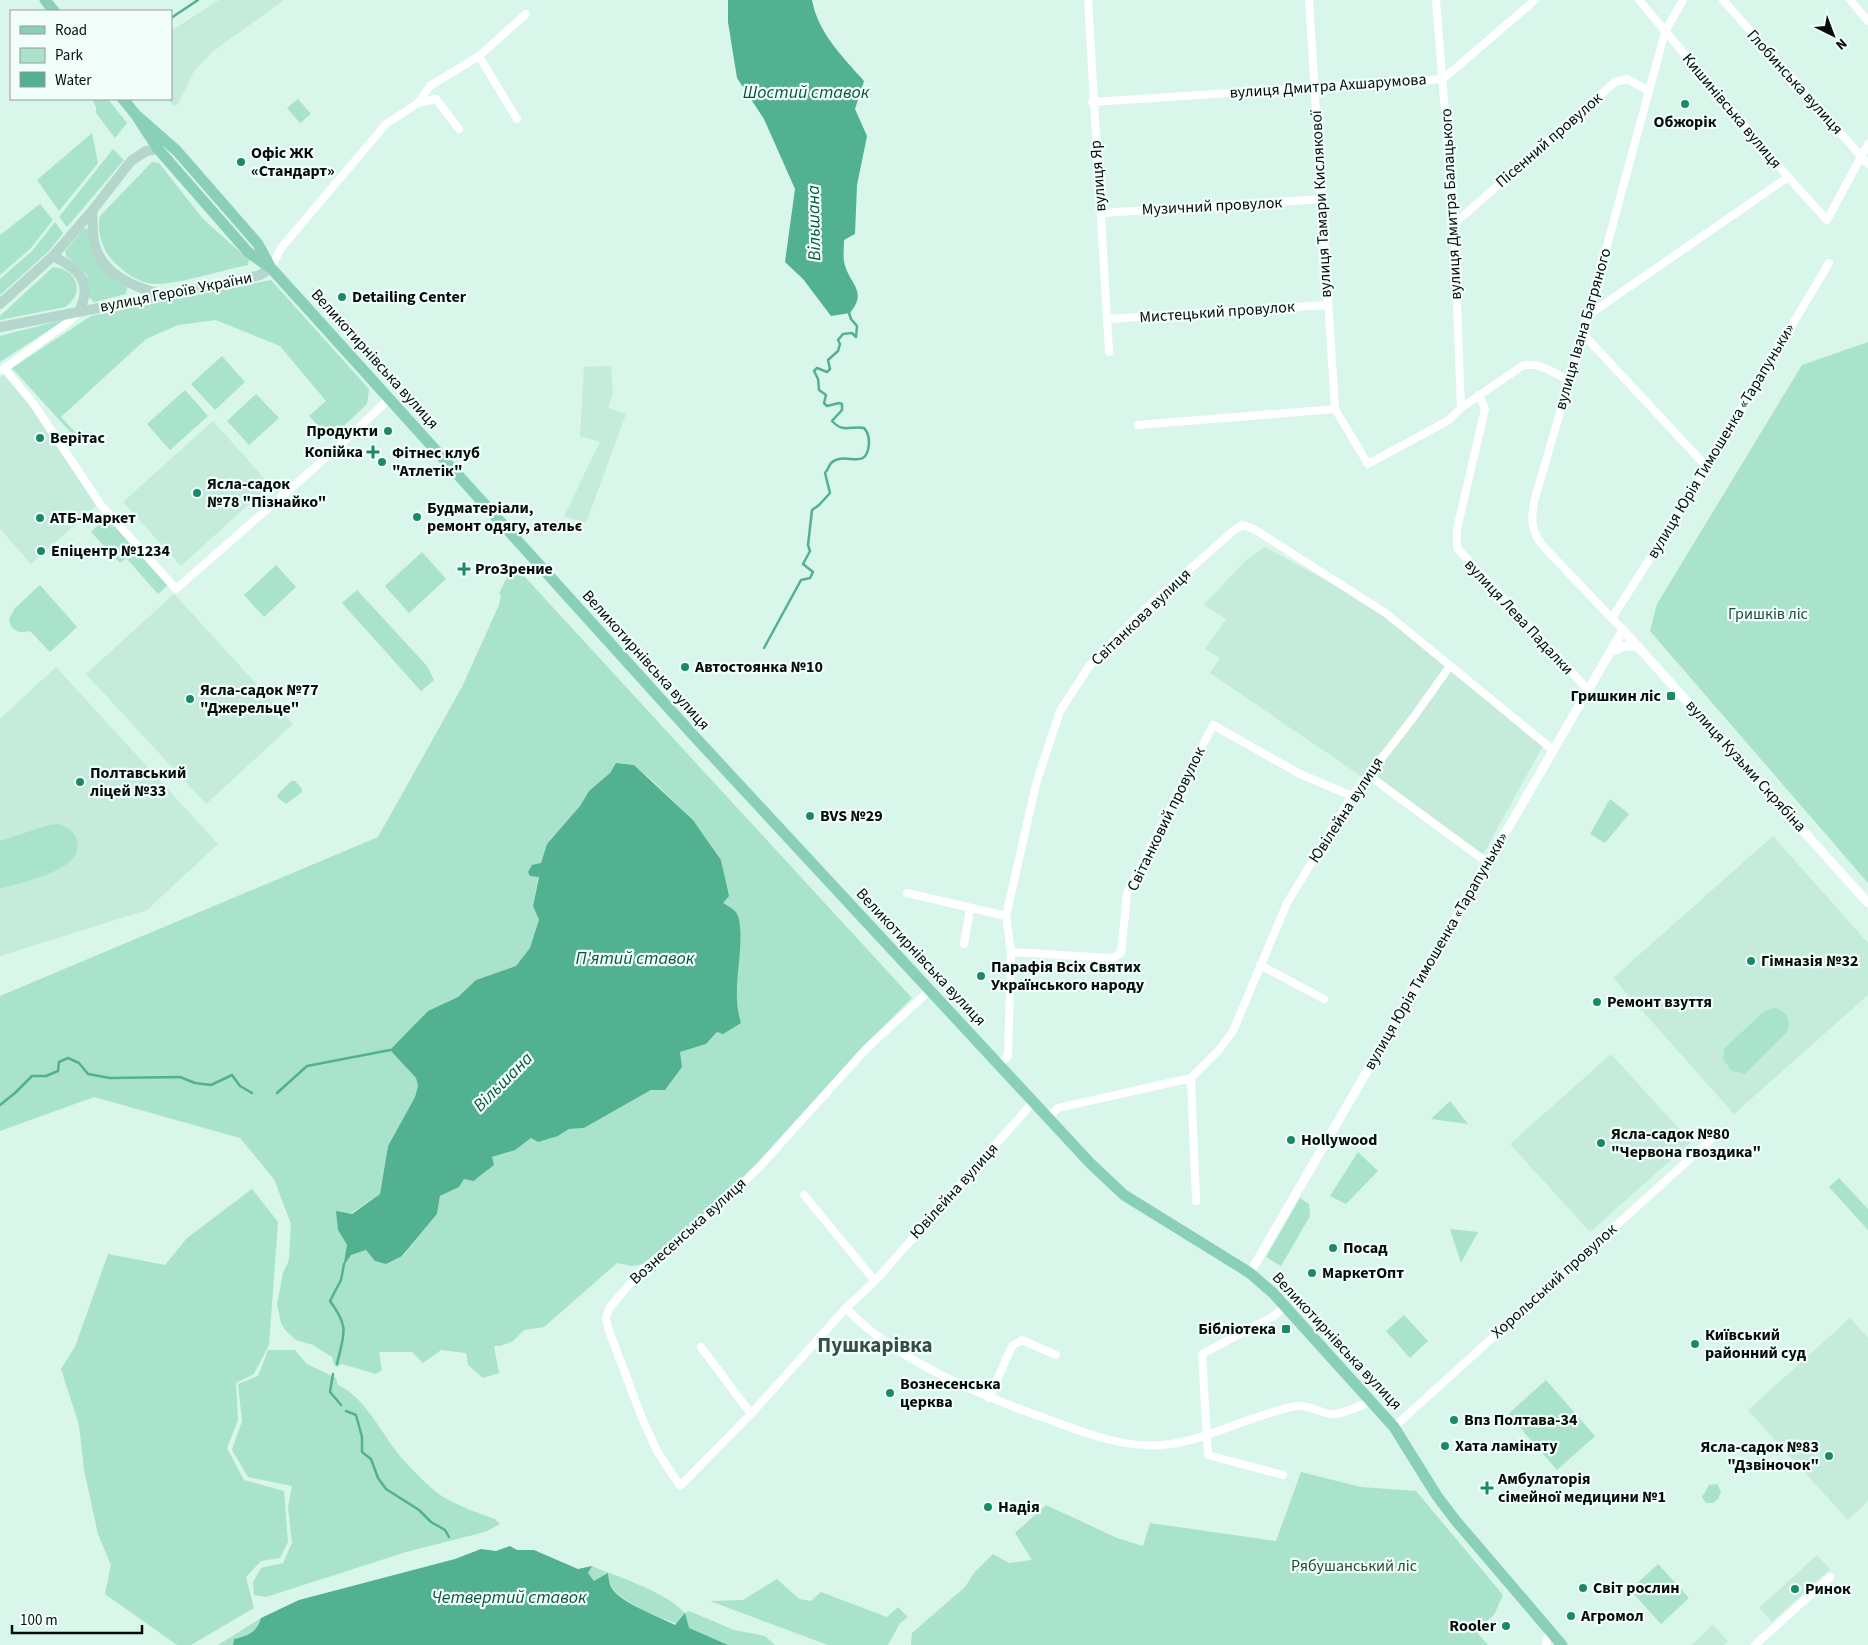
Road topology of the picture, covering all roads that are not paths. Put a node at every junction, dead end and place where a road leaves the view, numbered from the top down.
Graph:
1 (45, 0) edge
2 (1088, 0) edge
3 (1309, 0) edge
4 (1436, 0) edge
5 (1536, 0) edge
6 (1639, 0) edge
7 (1683, 0) edge
8 (1723, 0) edge
9 (1850, 0) edge
10 (53, 10) edge
11 (526, 14) dead end
12 (1868, 21) edge
13 (1665, 32) junction
14 (479, 56) junction
15 (1443, 79) junction
16 (1314, 88) junction
17 (1649, 91) junction
18 (124, 100) edge
19 (1092, 102) junction
20 (418, 103) junction
21 (136, 114) junction
22 (517, 120) dead end
23 (458, 129) dead end
24 (1868, 144) edge
25 (173, 146) junction
26 (158, 149) junction
27 (1862, 157) junction
28 (1868, 164) edge
29 (1788, 177) junction
30 (1322, 199) junction
31 (92, 211) junction
32 (1101, 212) junction
33 (1454, 224) junction
34 (53, 256) junction
35 (1828, 263) dead end
36 (271, 268) junction
37 (170, 296) junction
38 (0, 304) edge
39 (1327, 305) junction
40 (79, 310) junction
41 (1587, 316) junction
42 (1107, 319) junction
43 (0, 327) edge
44 (1583, 334) junction
45 (1109, 352) dead end
46 (2, 370) edge
47 (1568, 380) junction
48 (1479, 395) junction
49 (389, 399) junction
50 (1461, 408) junction
51 (1335, 409) junction
52 (1138, 425) dead end
53 (1706, 466) junction
54 (1612, 618) junction
55 (1623, 630) junction
56 (1638, 646) junction
57 (1609, 654) junction
58 (1450, 666) junction
59 (1588, 690) junction
60 (1553, 750) junction
61 (1368, 775) junction
62 (1352, 796) junction
63 (1488, 863) junction
64 (907, 893) dead end
65 (1868, 904) edge
66 (970, 909) junction
67 (1006, 916) junction
68 (964, 944) dead end
69 (1011, 952) junction
70 (1260, 965) junction
71 (930, 990) junction
72 (1324, 1000) dead end
73 (999, 1064) junction
74 (1191, 1078) junction
75 (1034, 1101) junction
76 (1048, 1117) junction
77 (1716, 1135) dead end
78 (804, 1195) dead end
79 (1196, 1201) dead end
80 (1250, 1273) junction
81 (876, 1281) junction
82 (1286, 1306) junction
83 (846, 1308) junction
84 (700, 1347) dead end
85 (1056, 1354) dead end
86 (989, 1398) junction
87 (1372, 1401) junction
88 (751, 1414) junction
89 (1394, 1427) junction
90 (1206, 1434) junction
91 (1283, 1475) dead end
92 (1830, 1577) dead end
93 (1549, 1631) junction
94 (1546, 1645) edge
95 (1562, 1645) edge
96 (1755, 1645) edge

1 - 10 main road
2 - 19 street, вулиця Яр
3 - 16 street, вулиця Тамари Кислякової
4 - 15 street, вулиця Дмитра Балацького
5 - 15 street, вулиця Дмитра Ахшарумова
6 - 13 street, Кишинівська вулиця
7 - 13 street, вулиця Івана Багряного
8 - 27 street, Глобинська вулиця
9 - 12 street
11 - 14 street
13 - 17 street, вулиця Івана Багряного
13 - 29 street, Кишинівська вулиця
14 - 20 street
14 - 22 street
15 - 16 street, вулиця Дмитра Ахшарумова
15 - 33 street, вулиця Дмитра Балацького
16 - 19 street, вулиця Дмитра Ахшарумова
16 - 30 street, вулиця Тамари Кислякової
17 - 33 street, Пісенний провулок
17 - 41 street, вулиця Івана Багряного
18 - 21 main road, Великотирнівська вулиця
19 - 32 street, вулиця Яр
20 - 23 street
20 - 36 street
21 - 25 main road, Великотирнівська вулиця
21 - 26 main road, Великотирнівська вулиця
24 - 27 street
25 - 26 main road
25 - 36 main road, Великотирнівська вулиця
26 - 31 main road
26 - 36 main road, Великотирнівська вулиця
27 - 28 street, Глобинська вулиця
27 - 29 street, Кишинівська вулиця
29 - 41 street
30 - 32 street, Музичний провулок
30 - 39 street, вулиця Тамари Кислякової
31 - 34 main road
31 - 37 main road
32 - 42 street, вулиця Яр
33 - 50 street, вулиця Дмитра Балацького
34 - 38 main road
34 - 40 main road
35 - 53 street, вулиця Юрія Тимошенка «Тарапуньки»
36 - 37 main road, вулиця Героїв України
36 - 49 main road, Великотирнівська вулиця
37 - 40 main road, вулиця Героїв України
39 - 42 street, Мистецький провулок
39 - 51 street, вулиця Тамари Кислякової
40 - 43 main road, вулиця Героїв України
40 - 46 street, вулиця Героїв України
41 - 44 street, вулиця Івана Багряного
42 - 45 street, вулиця Яр
44 - 47 street, вулиця Івана Багряного
44 - 53 street
46 - 49 street
47 - 48 street
47 - 54 street, вулиця Івана Багряного
48 - 50 street
48 - 59 street, вулиця Лева Падалки
49 - 71 main road, Великотирнівська вулиця
50 - 51 street
51 - 52 street
53 - 54 street, вулиця Юрія Тимошенка «Тарапуньки»
54 - 55 street, вулиця Івана Багряного
55 - 56 street, вулиця Кузьми Скрябіна
55 - 57 street, вулиця Юрія Тимошенка «Тарапуньки»
56 - 57 street
56 - 65 street, вулиця Кузьми Скрябіна
57 - 59 street, вулиця Юрія Тимошенка «Тарапуньки»
58 - 60 street
58 - 61 street, Ювілейна вулиця
58 - 67 street, Світанкова вулиця
59 - 60 street, вулиця Юрія Тимошенка «Тарапуньки»
60 - 63 street, вулиця Юрія Тимошенка «Тарапуньки»
61 - 62 street, Ювілейна вулиця
61 - 63 street
62 - 69 street, Світанковий провулок
62 - 70 street, Ювілейна вулиця
63 - 80 street, вулиця Юрія Тимошенка «Тарапуньки»
64 - 66 street
66 - 67 street
66 - 68 street
67 - 69 street, Світанкова вулиця
69 - 73 street, Світанкова вулиця
70 - 72 street
70 - 74 street, Ювілейна вулиця
71 - 73 main road, Великотирнівська вулиця
71 - 88 street, Вознесенська вулиця
73 - 75 main road, Великотирнівська вулиця
74 - 76 street
74 - 79 street
75 - 76 main road, Великотирнівська вулиця
75 - 81 street, Ювілейна вулиця
76 - 80 main road, Великотирнівська вулиця
77 - 89 street, Хорольський провулок
78 - 81 street
80 - 82 main road, Великотирнівська вулиця
81 - 83 street, Ювілейна вулиця
82 - 87 main road, Великотирнівська вулиця
82 - 90 street
83 - 86 street
83 - 88 street, Ювілейна вулиця
84 - 88 street
85 - 86 street
86 - 90 street
87 - 89 main road, Великотирнівська вулиця
87 - 90 street
89 - 93 main road, Великотирнівська вулиця
90 - 91 street
92 - 96 street
93 - 94 street
93 - 95 main road, Великотирнівська вулиця

